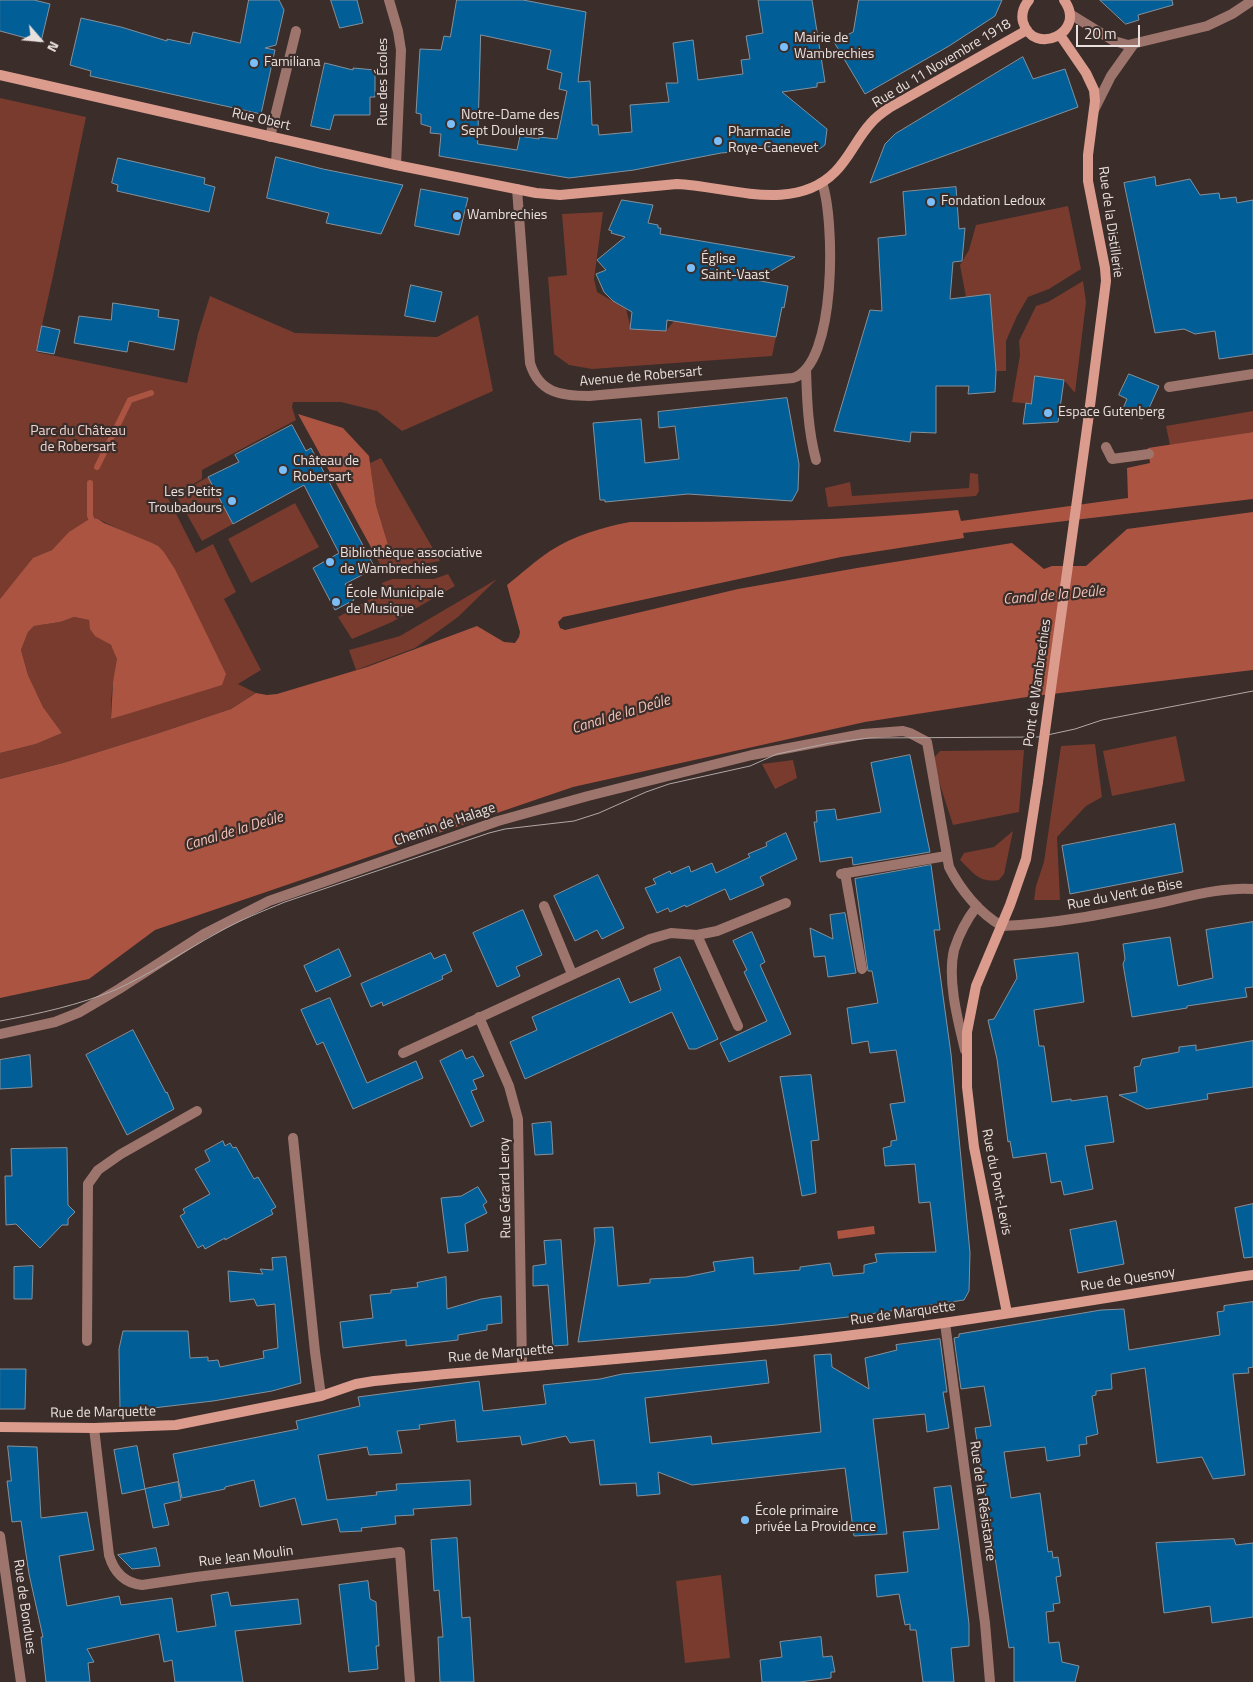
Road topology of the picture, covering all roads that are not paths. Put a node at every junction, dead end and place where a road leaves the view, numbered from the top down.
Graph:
1 (388, 0) edge
2 (1029, 0) edge
3 (1064, 0) edge
4 (1253, 0) edge
5 (1070, 14) junction
6 (1027, 30) junction
7 (296, 31) dead end
8 (1060, 35) junction
9 (1132, 45) junction
10 (0, 75) edge
11 (1094, 111) junction
12 (270, 137) junction
13 (396, 165) junction
14 (822, 182) junction
15 (517, 189) junction
16 (806, 370) junction
17 (1253, 374) edge
18 (1168, 387) dead end
19 (1088, 421) joint
20 (1106, 447) dead end
21 (1149, 454) dead end
22 (816, 460) dead end
23 (946, 856) junction
24 (1026, 859) joint
25 (1253, 889) edge
26 (786, 903) dead end
27 (544, 906) dead end
28 (977, 906) junction
29 (1002, 926) junction
30 (697, 935) junction
31 (862, 969) dead end
32 (572, 974) junction
33 (479, 1017) junction
34 (738, 1026) dead end
35 (0, 1034) edge
36 (403, 1053) dead end
37 (966, 1054) junction
38 (197, 1111) dead end
39 (293, 1138) dead end
40 (1253, 1275) edge
41 (1007, 1313) junction
42 (945, 1323) junction
43 (87, 1341) dead end
44 (522, 1366) junction
45 (321, 1396) junction
46 (0, 1427) edge
47 (94, 1428) junction
48 (0, 1536) edge
49 (21, 1682) edge
50 (410, 1682) edge
51 (990, 1682) edge

1 - 13 street, Rue des Écoles
2 - 6 street
3 - 5 street
4 - 9 street
5 - 8 street
5 - 9 street
6 - 8 street
6 - 14 street, Rue du 11 Novembre 1918
7 - 12 street
8 - 11 street, Rue de la Distillerie
9 - 11 street
10 - 12 street, Rue Obert
11 - 19 street, Rue de la Distillerie
12 - 13 street, Rue Obert
13 - 15 street, Rue Obert
14 - 15 street, Rue Obert
14 - 16 street
15 - 16 street, Avenue de Robersart
16 - 22 street
17 - 18 street
19 - 24 street, Pont de Wambrechies, bridge
20 - 21 street
23 - 28 street
23 - 31 street
23 - 35 street, Chemin de Halage
24 - 29 street, Rue du Pont-Levis
25 - 29 street, Rue du Vent de Bise
26 - 30 street
27 - 32 street
28 - 29 street
28 - 37 street, Rue du Pont-Levis
29 - 37 street, Rue du Pont-Levis
30 - 32 street
30 - 34 street
32 - 33 street
33 - 36 street
33 - 44 street, Rue Gérard Leroy
37 - 41 street, Rue du Pont-Levis
38 - 43 street
39 - 45 street
40 - 41 street, Rue de Quesnoy
41 - 42 street, Rue de Marquette
42 - 44 street, Rue de Marquette
42 - 51 street, Rue de la Résistance
44 - 45 street, Rue de Marquette
45 - 47 street, Rue de Marquette
46 - 47 street, Rue de Marquette
47 - 50 street, Rue Jean Moulin
48 - 49 street, Rue de Bondues

